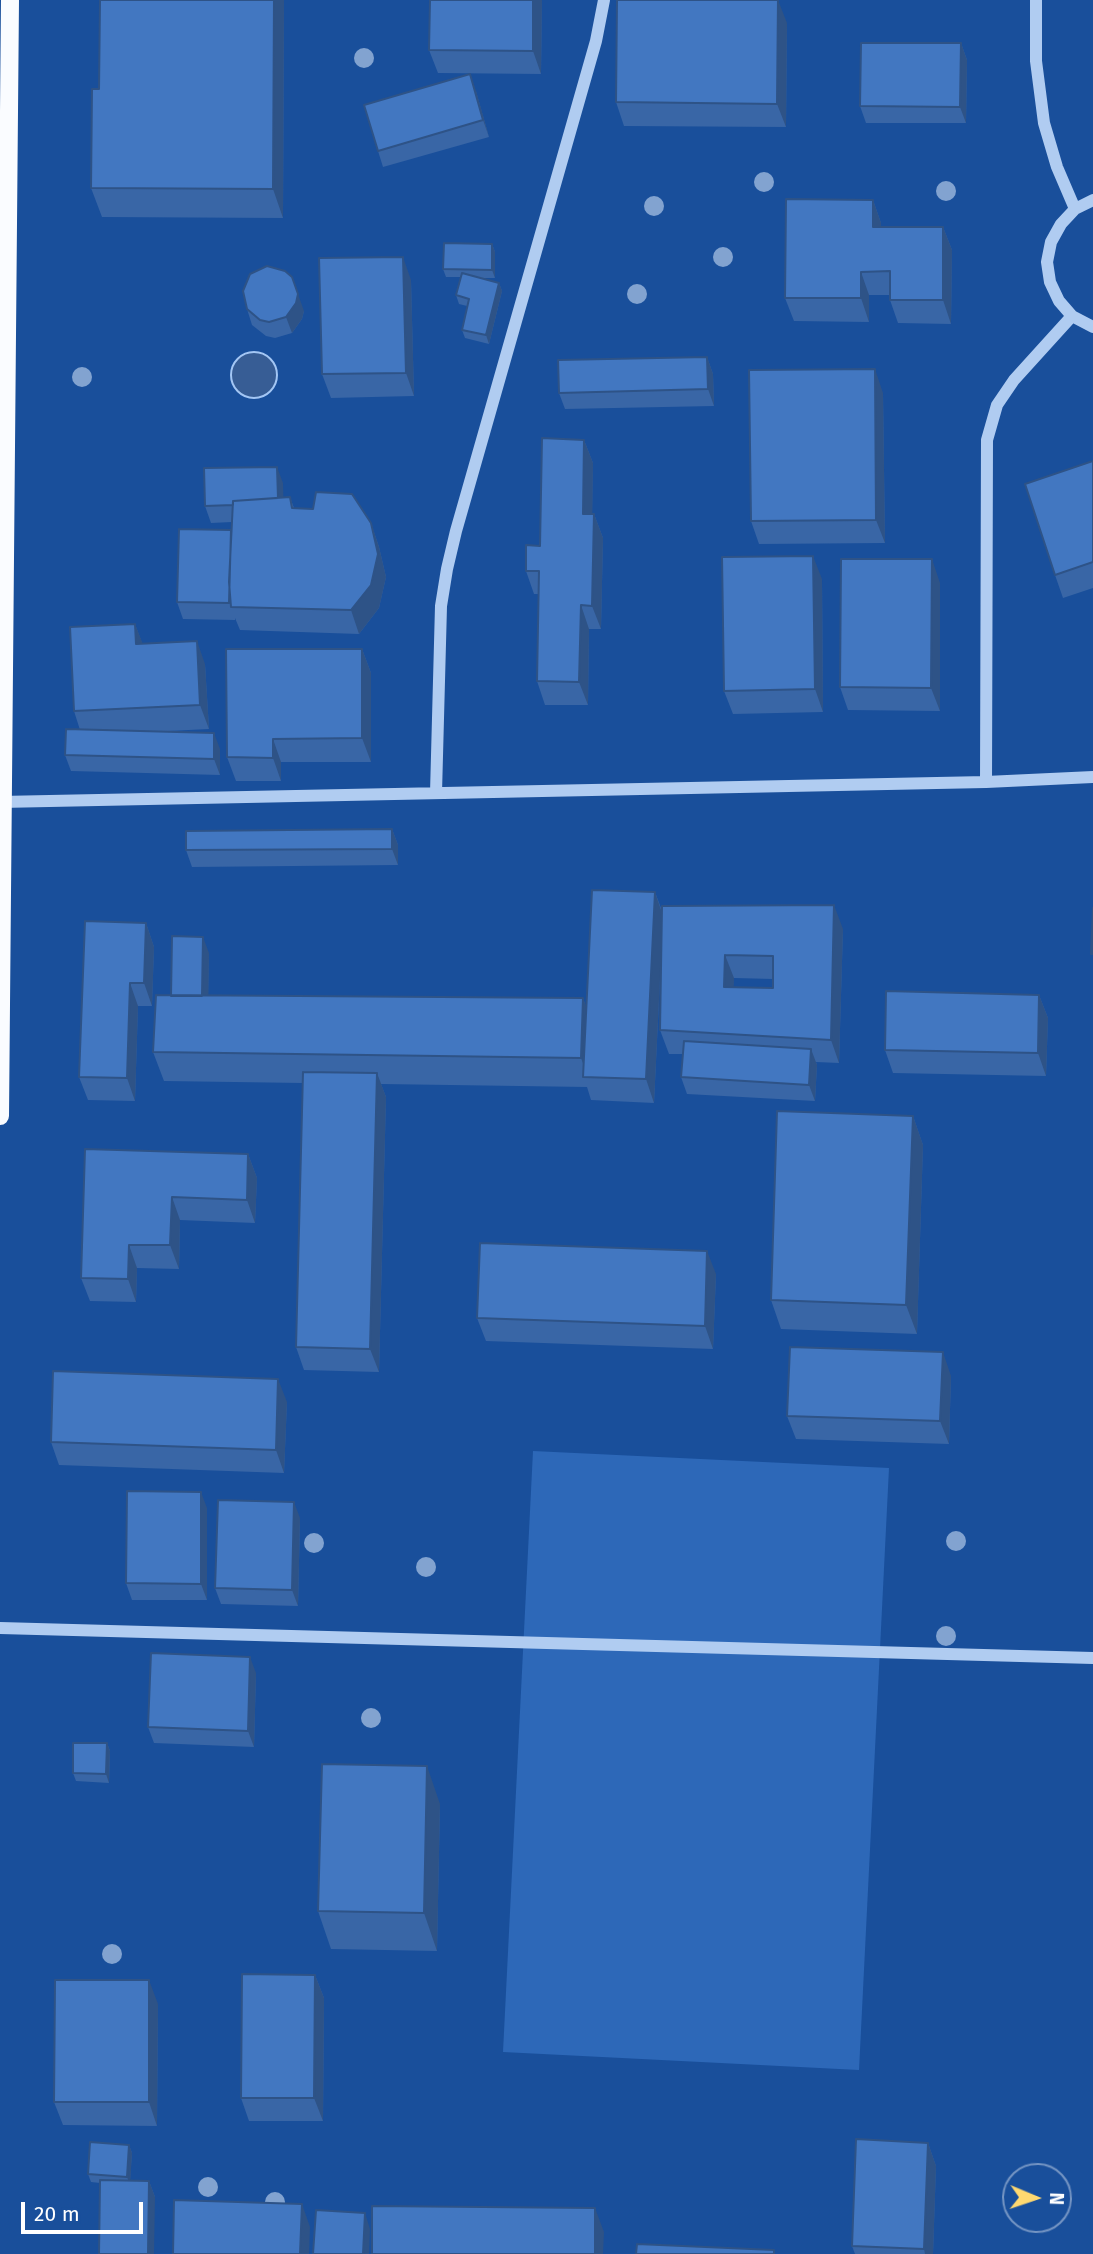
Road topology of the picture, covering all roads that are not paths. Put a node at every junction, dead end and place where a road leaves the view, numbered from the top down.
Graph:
1 (10, 0) edge
2 (604, 0) edge
3 (1036, 0) edge
4 (1093, 200) edge
5 (1075, 209) junction
6 (1072, 316) junction
7 (1093, 327) edge
8 (1093, 777) edge
9 (986, 782) junction
10 (436, 793) junction
11 (2, 802) edge
12 (0, 1116) edge
13 (0, 1628) edge
14 (1093, 1658) edge

1 - 11 main road
2 - 10 street
3 - 5 street
4 - 5 street
5 - 6 street
6 - 7 street
6 - 9 street
8 - 9 street
9 - 10 street
10 - 11 street
11 - 12 main road
13 - 14 street

